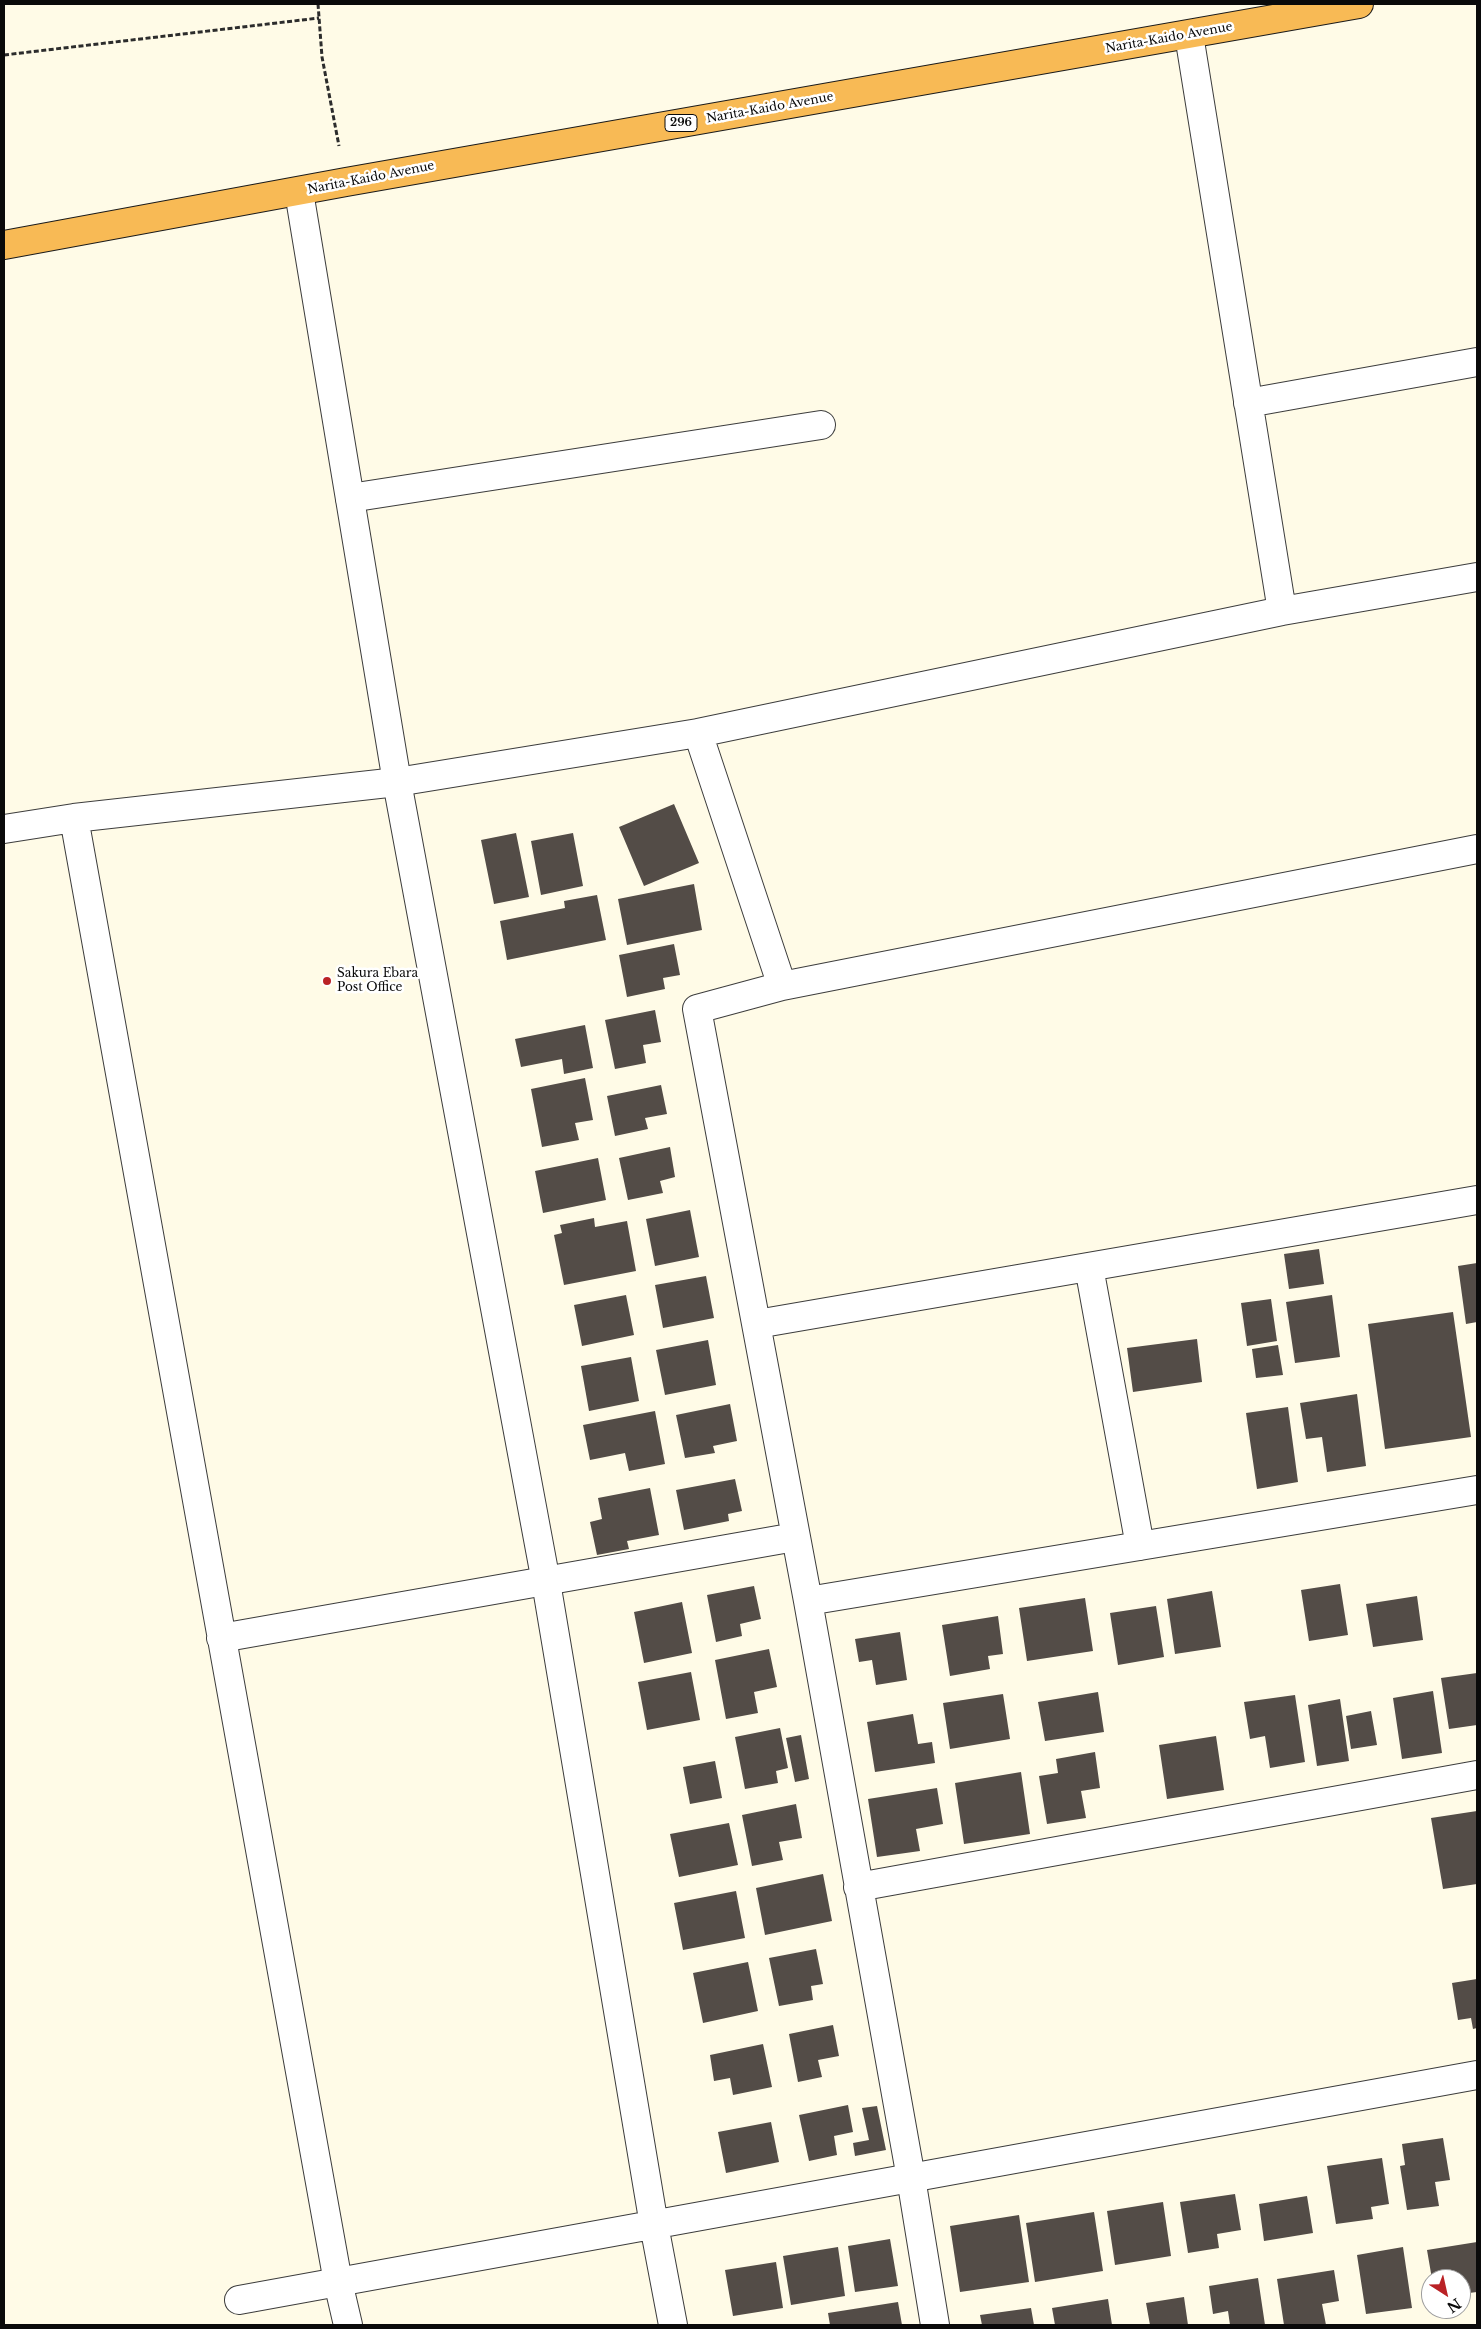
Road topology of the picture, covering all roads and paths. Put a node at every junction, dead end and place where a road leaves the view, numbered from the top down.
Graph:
1 (318, 4) edge
2 (1359, 4) edge
3 (319, 18) junction
4 (1189, 35) junction
5 (4, 54) edge
6 (346, 182) junction
7 (299, 192) junction
8 (4, 245) edge
9 (1477, 362) edge
10 (1248, 403) junction
11 (821, 425) dead end
12 (350, 498) junction
13 (1477, 578) edge
14 (1282, 612) junction
15 (698, 733) junction
16 (397, 782) junction
17 (74, 818) junction
18 (4, 830) edge
19 (1477, 849) edge
20 (782, 986) junction
21 (1477, 1200) edge
22 (1089, 1267) junction
23 (757, 1324) junction
24 (1477, 1490) edge
25 (795, 1537) junction
26 (1140, 1546) junction
27 (546, 1582) junction
28 (808, 1601) junction
29 (221, 1638) junction
30 (1477, 1775) edge
31 (858, 1887) junction
32 (1477, 2075) edge
33 (911, 2178) junction
34 (654, 2225) junction
35 (338, 2282) junction
36 (239, 2300) dead end
37 (348, 2325) edge
38 (673, 2325) edge
39 (935, 2325) edge

1 - 3 path
2 - 4 highway, Narita-Kaido Avenue / 296
3 - 5 path
3 - 6 path
4 - 6 highway, Narita-Kaido Avenue / 296
4 - 10 street
6 - 7 highway, Narita-Kaido Avenue / 296
7 - 8 highway, Narita-Kaido Avenue / 296
7 - 12 street
9 - 10 street
10 - 14 street
11 - 12 street
12 - 16 street
13 - 14 street
14 - 15 street
15 - 16 street
15 - 20 street
16 - 17 street
16 - 27 street
17 - 18 street
17 - 29 street
19 - 20 street
20 - 23 street
21 - 22 street
22 - 23 street
22 - 26 street
23 - 25 street
24 - 26 street
25 - 27 street
25 - 28 street
26 - 28 street
27 - 29 street
27 - 34 street
28 - 31 street
29 - 35 street
30 - 31 street
31 - 33 street
32 - 33 street
33 - 34 street
33 - 39 street
34 - 35 street
34 - 38 street
35 - 36 street
35 - 37 street

